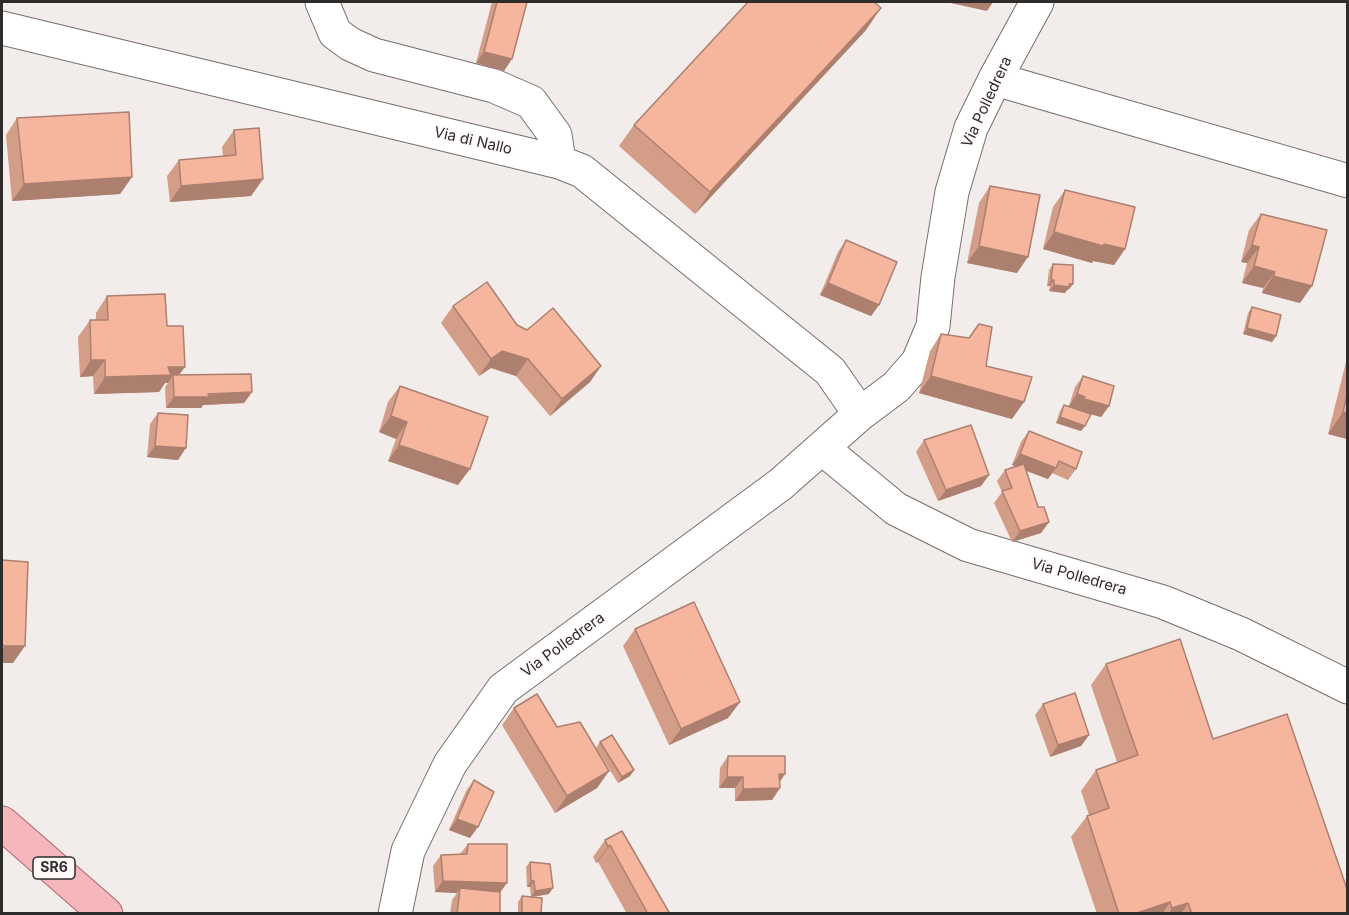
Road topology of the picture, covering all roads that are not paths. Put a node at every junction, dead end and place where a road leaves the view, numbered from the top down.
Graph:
1 (322, 2) edge
2 (1037, 2) edge
3 (2, 28) edge
4 (995, 79) junction
5 (559, 162) junction
6 (1347, 181) edge
7 (861, 414) junction
8 (822, 448) junction
9 (1347, 687) edge
10 (2, 824) edge
11 (106, 914) edge
12 (395, 914) edge

1 - 5 street
2 - 4 street, Via Polledrera
3 - 5 street, Via di Nallo
4 - 6 street
4 - 7 street, Via Polledrera
5 - 7 street, Via di Nallo
7 - 8 street, Via Polledrera
8 - 9 street, Via Polledrera
8 - 12 street, Via Polledrera
10 - 11 main road, SR6

